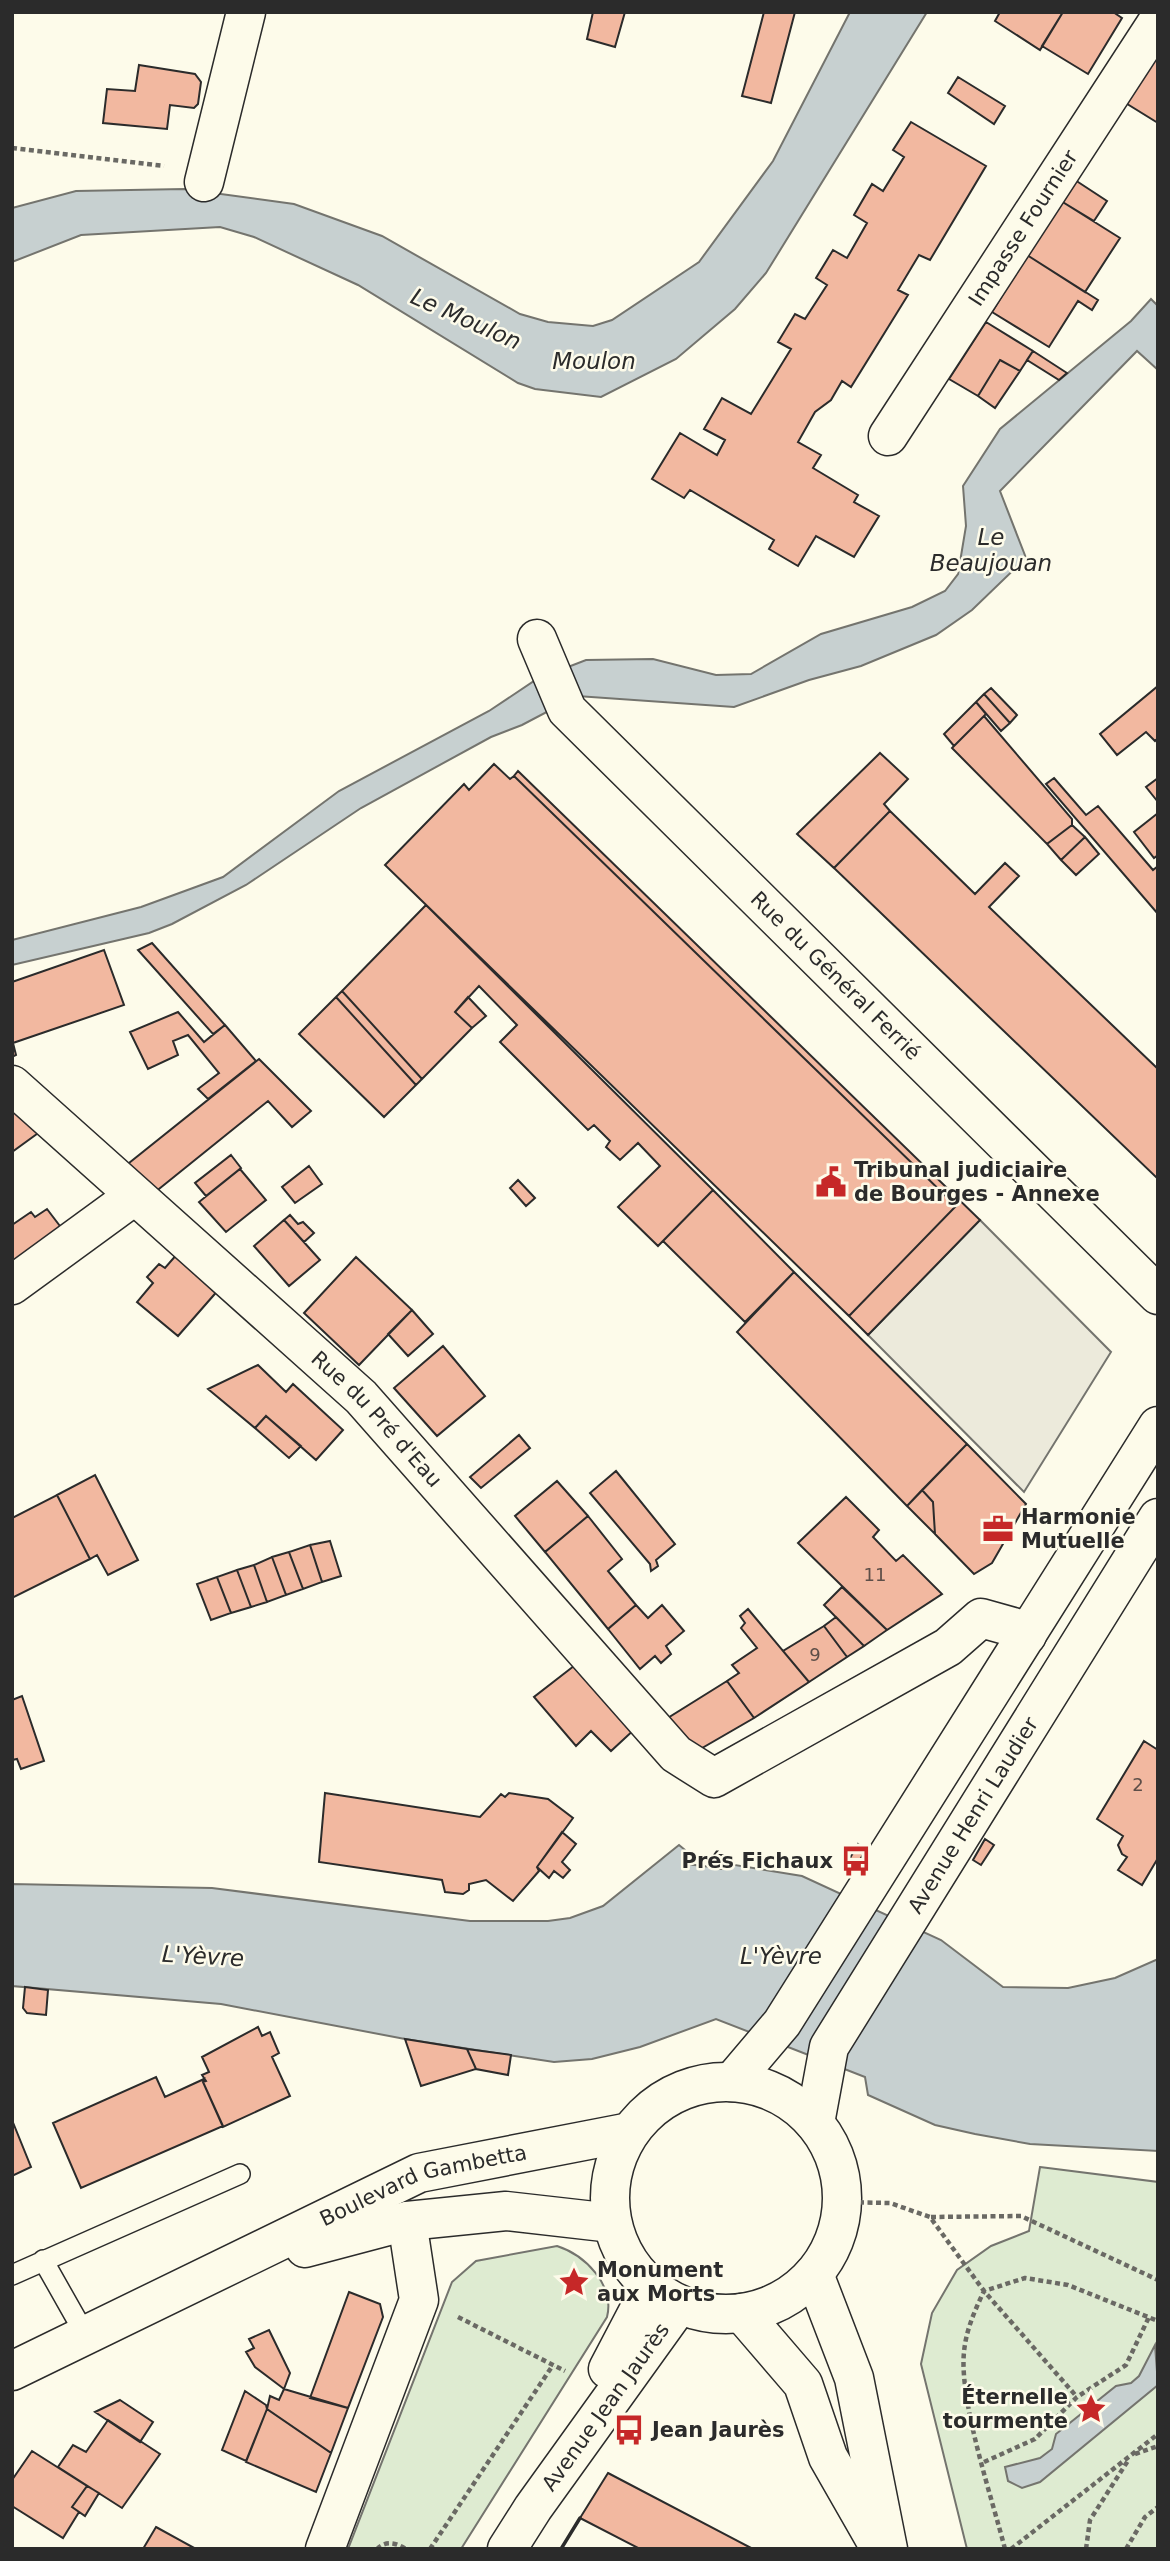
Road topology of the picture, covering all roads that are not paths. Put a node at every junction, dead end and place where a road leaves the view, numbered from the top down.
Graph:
1 (246, 12) edge
2 (1158, 21) edge
3 (206, 177) road end
4 (888, 436) dead end
5 (542, 651) dead end
6 (12, 1085) edge
7 (134, 1196) junction
8 (12, 1285) edge
9 (1158, 1295) edge
10 (1158, 1426) edge
11 (1158, 1518) edge
12 (1027, 1634) junction
13 (732, 2082) junction
14 (815, 2123) junction
15 (630, 2132) junction
16 (240, 2174) dead end
17 (407, 2221) junction
18 (612, 2224) junction
19 (43, 2260) junction
20 (229, 2268) junction
21 (814, 2274) junction
22 (12, 2275) edge
23 (665, 2296) junction
24 (742, 2313) junction
25 (86, 2336) junction
26 (12, 2371) edge
27 (533, 2508) junction
28 (325, 2549) edge
29 (507, 2549) edge
30 (880, 2549) edge
31 (888, 2549) edge

1 - 3 street
2 - 4 street, Impasse Fournier
5 - 9 street, Rue du Général Ferrié
6 - 7 street, Rue du Pré d'Eau
7 - 8 street
7 - 12 street, Rue du Pré d'Eau
10 - 12 street
11 - 14 street, Avenue Henri Laudier
12 - 13 street
13 - 14 street
13 - 15 street
14 - 21 street
15 - 18 street
15 - 20 street, Boulevard Gambetta
16 - 19 lane
17 - 18 street, Boulevard Gambetta
17 - 20 street, Boulevard Gambetta
17 - 28 street
18 - 23 street
19 - 22 lane
19 - 25 lane
20 - 25 street, Boulevard Gambetta
21 - 24 street
21 - 31 street
23 - 24 street
23 - 27 street, Avenue Jean Jaurès
23 - 27 street, Avenue Jean Jaurès
24 - 30 street
25 - 26 street, Boulevard Gambetta
27 - 29 street, Avenue Jean Jaurès

